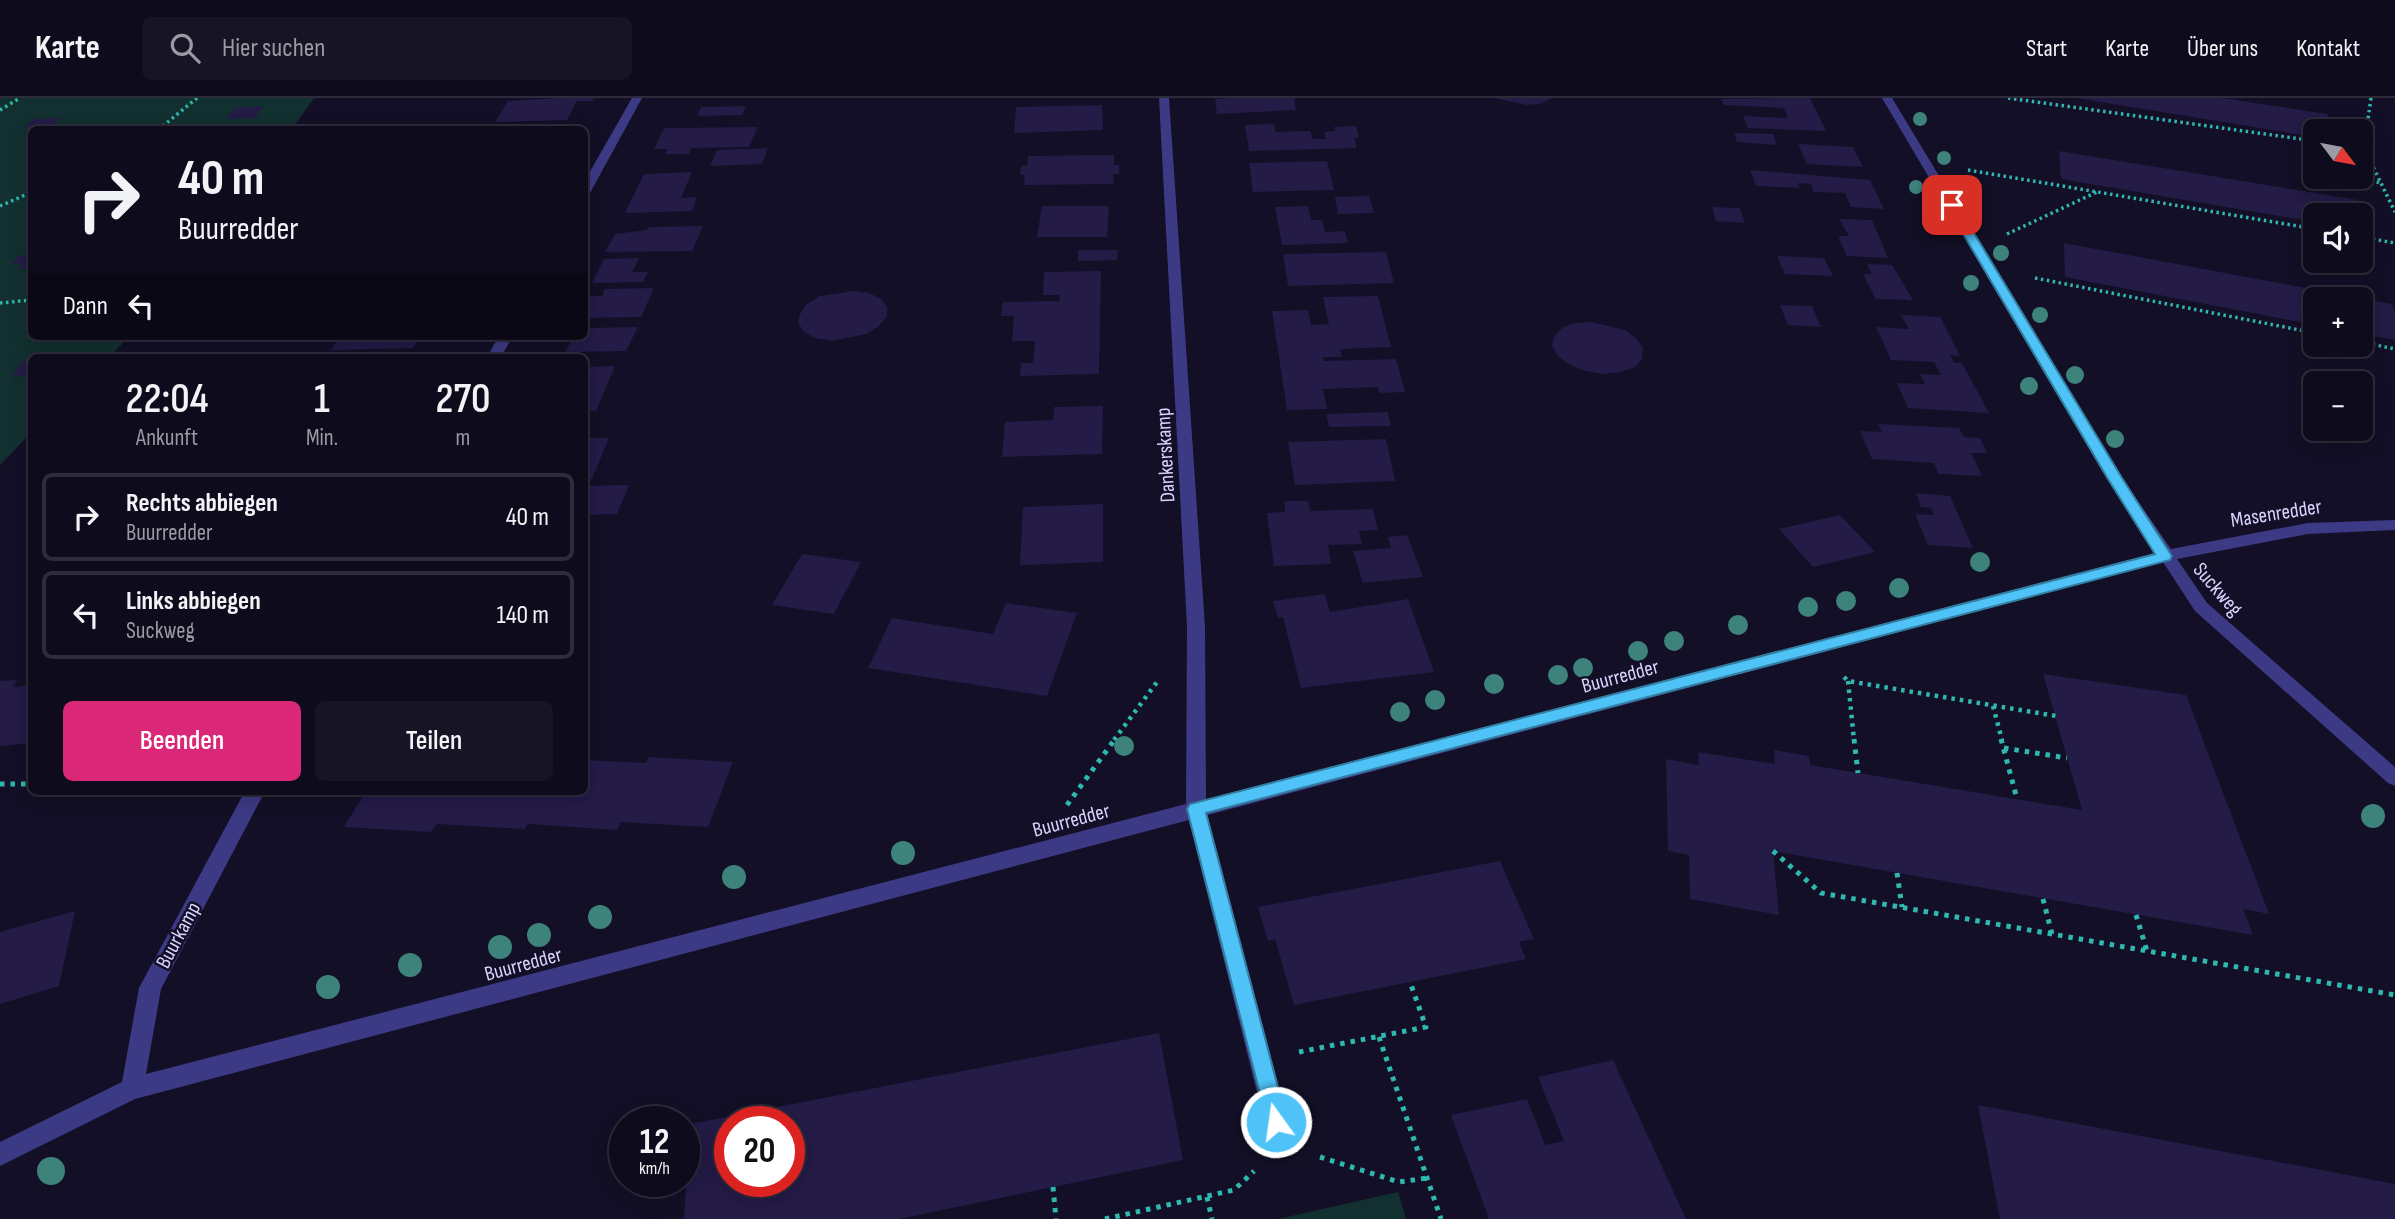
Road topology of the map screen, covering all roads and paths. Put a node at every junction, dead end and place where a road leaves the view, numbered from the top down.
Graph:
1 (20, 98) edge
2 (197, 98) edge
3 (637, 98) edge
4 (1164, 98) edge
5 (1887, 98) edge
6 (2008, 98) edge
7 (2371, 98) edge
8 (0, 110) edge
9 (2367, 119) edge
10 (163, 126) edge
11 (2300, 139) junction
12 (2303, 139) edge
13 (2303, 141) edge
14 (1926, 163) junction
15 (2373, 168) edge
16 (2373, 179) edge
17 (2382, 184) junction
18 (588, 186) edge
19 (2098, 192) junction
20 (28, 194) edge
21 (0, 206) edge
22 (2395, 212) edge
23 (2303, 227) edge
24 (2373, 239) edge
25 (2395, 243) edge
26 (1978, 248) junction
27 (1990, 269) junction
28 (28, 300) edge
29 (0, 303) edge
30 (2303, 331) edge
31 (2373, 344) edge
32 (2395, 349) edge
33 (2395, 524) edge
34 (2165, 556) junction
35 (1196, 627) junction
36 (1818, 648) junction
37 (1848, 681) junction
38 (1993, 706) junction
39 (2056, 716) dead end
40 (2004, 748) junction
41 (2067, 758) dead end
42 (1858, 773) dead end
43 (2395, 778) edge
44 (0, 784) edge
45 (28, 785) edge
46 (253, 795) edge
47 (2017, 799) dead end
48 (1196, 809) junction
49 (1773, 851) dead end
50 (1031, 854) junction
51 (1897, 873) dead end
52 (2043, 899) dead end
53 (1902, 907) junction
54 (2136, 915) dead end
55 (2052, 934) junction
56 (2147, 951) junction
57 (1410, 982) dead end
58 (2395, 995) edge
59 (1379, 1037) junction
60 (1260, 1054) junction
61 (132, 1089) junction
62 (1282, 1144) dead end
63 (0, 1154) edge
64 (1053, 1187) dead end
65 (1207, 1197) dead end
66 (1056, 1219) edge
67 (1212, 1219) edge
68 (1441, 1219) edge

1 - 8 path
2 - 10 path
3 - 18 street
4 - 35 street, Dankerskamp
5 - 14 street, Suckweg
6 - 11 path
7 - 9 path
11 - 12 path
11 - 13 path
14 - 19 path
14 - 26 street, Suckweg
15 - 17 path
16 - 17 path
17 - 22 path
19 - 23 path
19 - 26 path
20 - 21 path
24 - 25 path
26 - 27 street, Suckweg
27 - 30 path
27 - 34 street, Suckweg
28 - 29 path
31 - 32 path
33 - 34 street, Masenredder
34 - 36 street, Buurredder
34 - 43 street, Suckweg
35 - 48 street, Dankerskamp
35 - 50 path
36 - 37 path
36 - 48 street, Buurredder
37 - 38 path
37 - 42 path
38 - 39 path
38 - 40 path
40 - 41 path
40 - 47 path
44 - 45 path
46 - 61 street, Buurkamp
48 - 50 street, Buurredder
48 - 60 street, Dankerskamp
49 - 53 path
50 - 61 street, Buurredder
51 - 53 path
52 - 55 path
53 - 55 path
54 - 56 path
55 - 56 path
56 - 58 path
57 - 59 path
59 - 60 path
59 - 68 path
60 - 62 street, Dankerskamp
61 - 63 street, Buurredder
64 - 66 path
65 - 67 path

